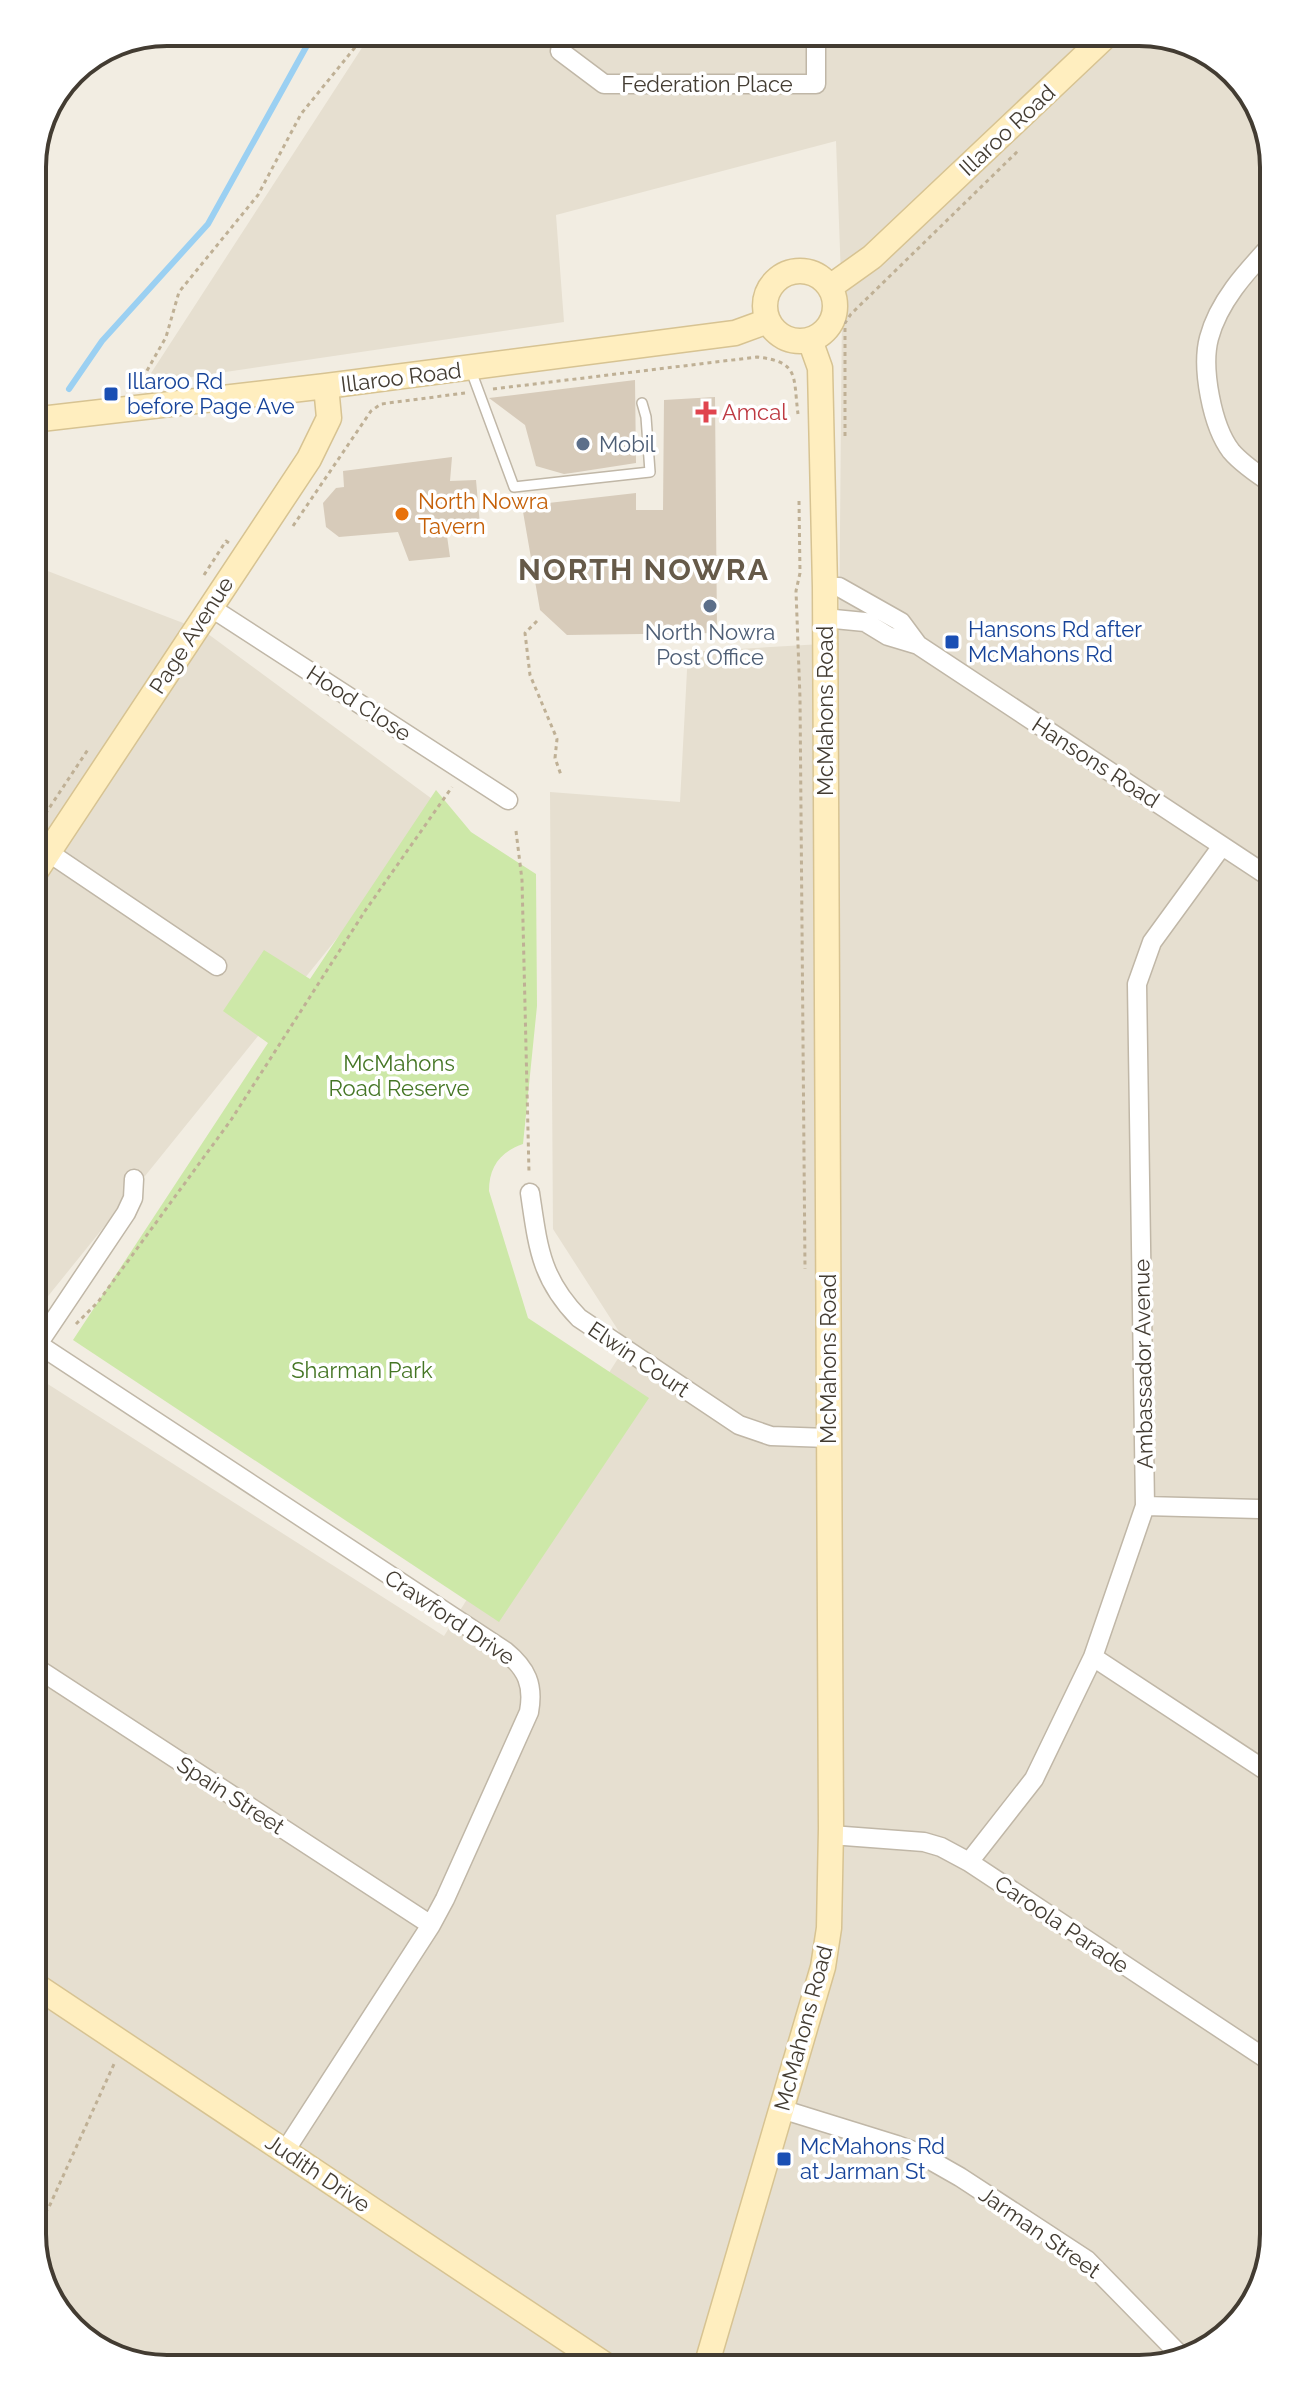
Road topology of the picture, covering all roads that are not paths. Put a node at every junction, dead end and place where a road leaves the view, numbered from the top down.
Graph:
1 (816, 46) edge
2 (1111, 46) edge
3 (560, 51) dead end
4 (1260, 258) edge
5 (830, 287) junction
6 (768, 321) junction
7 (810, 340) junction
8 (470, 368) junction
9 (326, 386) junction
10 (642, 403) dead end
11 (46, 418) edge
12 (1260, 474) edge
13 (825, 587) junction
14 (210, 607) junction
15 (824, 618) junction
16 (918, 645) junction
17 (508, 800) dead end
18 (1222, 846) junction
19 (48, 852) junction
20 (46, 855) edge
21 (1260, 871) edge
22 (217, 966) dead end
23 (134, 1179) dead end
24 (530, 1193) road end
25 (46, 1333) edge
26 (46, 1350) edge
27 (828, 1438) junction
28 (1145, 1506) junction
29 (1260, 1509) edge
30 (1093, 1657) junction
31 (46, 1674) edge
32 (1260, 1767) edge
33 (831, 1835) junction
34 (969, 1862) junction
35 (431, 1925) junction
36 (46, 1992) edge
37 (1260, 2055) edge
38 (781, 2109) junction
39 (285, 2151) junction
40 (1174, 2349) edge
41 (591, 2355) edge
42 (709, 2355) edge

1 - 3 street, Federation Place
2 - 5 main road, Illaroo Road
4 - 12 street
5 - 6 main road
5 - 7 main road
6 - 7 main road
6 - 8 main road, Illaroo Road
7 - 13 main road, McMahons Road
8 - 9 main road, Illaroo Road
8 - 10 lane
9 - 11 main road, Illaroo Road
9 - 14 main road, Page Avenue
13 - 15 main road, McMahons Road
13 - 16 street, Hansons Road
14 - 17 street, Hood Close
14 - 19 main road, Page Avenue
15 - 16 street, Hansons Road
15 - 27 main road, McMahons Road
16 - 18 street, Hansons Road
18 - 21 street, Hansons Road
18 - 28 street, Ambassador Avenue
19 - 20 main road, Page Avenue
19 - 22 street
23 - 25 street
24 - 27 street, Elwin Court
26 - 35 street, Crawford Drive
27 - 33 main road, McMahons Road
28 - 29 street
28 - 30 street, Ambassador Avenue
30 - 32 street
30 - 34 street, Ambassador Avenue
31 - 35 street, Spain Street
33 - 34 street, Caroola Parade
33 - 38 main road, McMahons Road
34 - 37 street, Caroola Parade
35 - 39 street, Crawford Drive
36 - 39 main road, Judith Drive
38 - 40 street, Jarman Street
38 - 42 main road, McMahons Road
39 - 41 main road, Judith Drive

